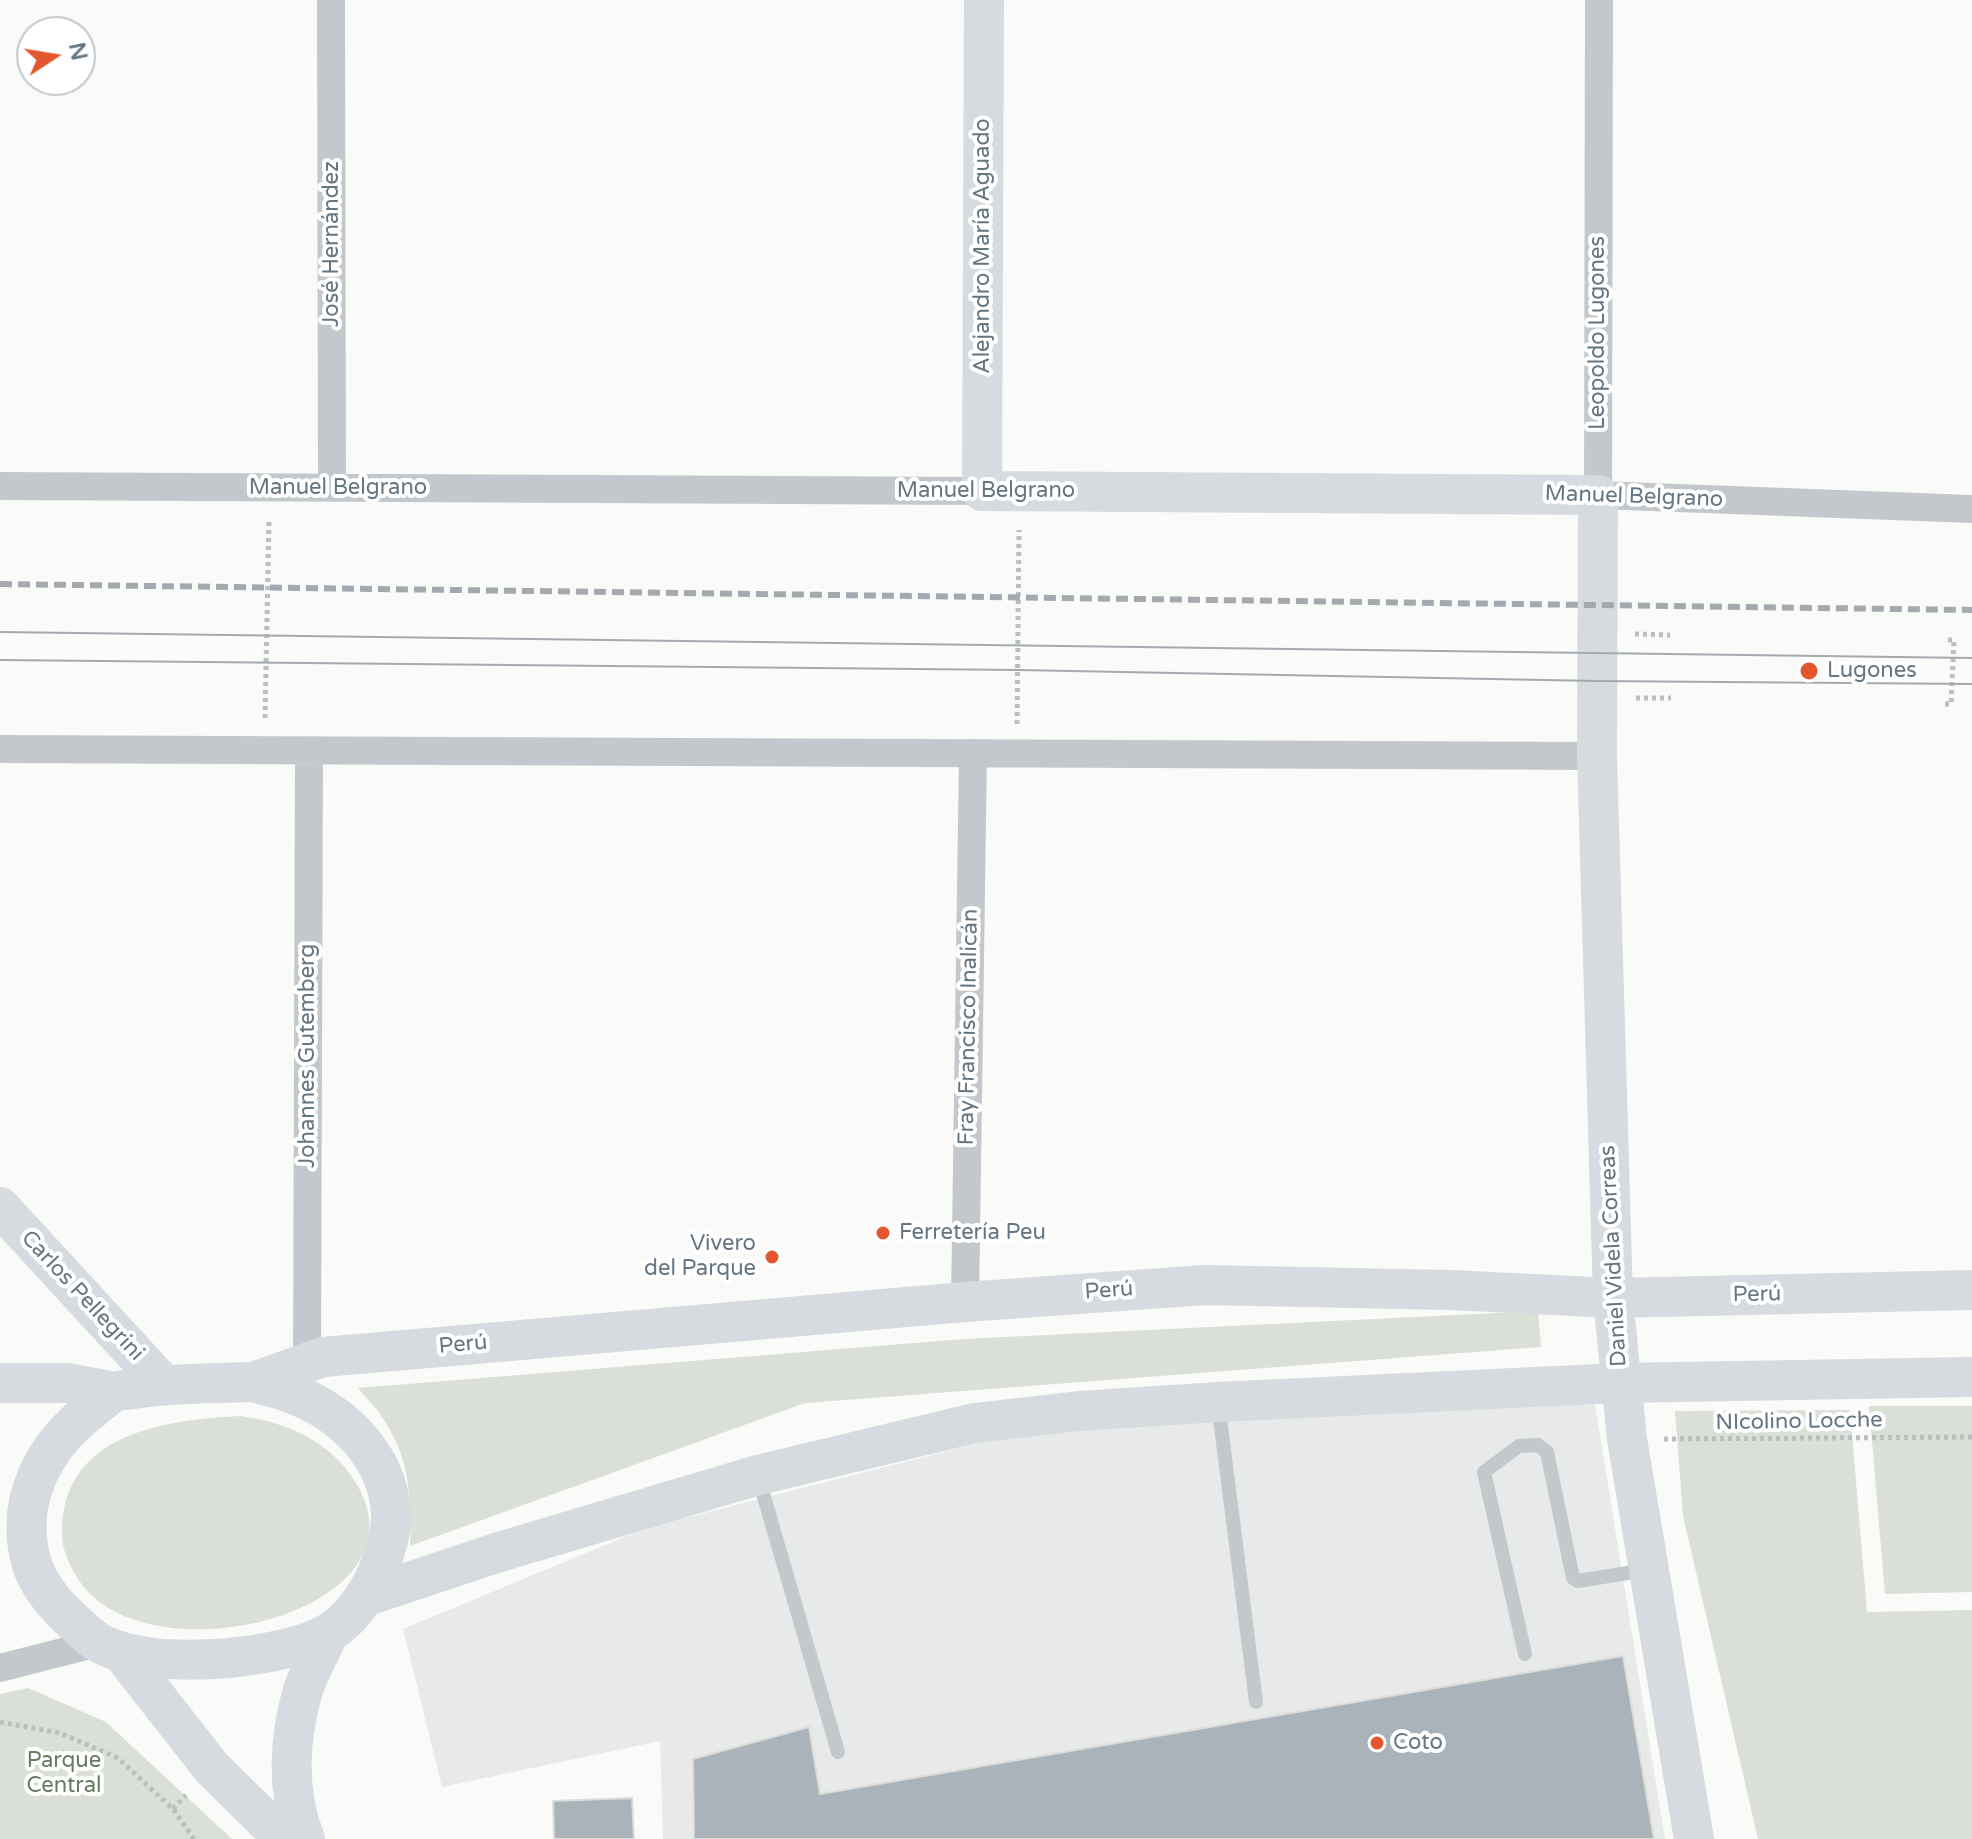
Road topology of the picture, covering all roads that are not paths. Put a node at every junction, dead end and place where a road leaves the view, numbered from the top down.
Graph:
1 (331, 0) edge
2 (984, 0) edge
3 (1599, 0) edge
4 (0, 486) edge
5 (332, 488) junction
6 (1001, 491) junction
7 (1598, 495) junction
8 (1972, 509) edge
9 (1597, 666) joint
10 (0, 749) edge
11 (309, 751) junction
12 (973, 753) junction
13 (1597, 756) junction
14 (0, 1207) edge
15 (1972, 1290) edge
16 (1613, 1298) junction
17 (965, 1302) junction
18 (307, 1362) junction
19 (1972, 1377) edge
20 (253, 1382) junction
21 (0, 1383) edge
22 (1620, 1383) junction
23 (164, 1385) junction
24 (115, 1392) junction
25 (1218, 1402) junction
26 (758, 1475) junction
27 (15, 1546) edge
28 (1647, 1570) junction
29 (364, 1597) junction
30 (329, 1633) junction
31 (110, 1648) junction
32 (1525, 1654) dead end
33 (0, 1668) edge
34 (1256, 1702) dead end
35 (838, 1752) dead end
36 (284, 1839) edge
37 (305, 1839) edge
38 (1694, 1839) edge

1 - 5 street, José Hernández
2 - 6 main road, Alejandro María Aguado
3 - 7 street, Leopoldo Lugones
4 - 5 street, Manuel Belgrano
5 - 6 street, Manuel Belgrano
6 - 7 main road, Manuel Belgrano
7 - 8 street, Manuel Belgrano
7 - 9 main road, Leopoldo Lugones
9 - 13 main road, Daniel Videla Correas
10 - 11 street
11 - 12 street
11 - 18 street, Johannes Gutemberg
12 - 13 street
12 - 17 street, Fray Francisco Inalicán
13 - 16 main road, Daniel Videla Correas
14 - 23 main road, Carlos Pellegrini
15 - 16 main road, Perú
16 - 17 main road, Perú
16 - 22 main road, Daniel Videla Correas
17 - 18 main road, Perú
18 - 20 main road, Perú
19 - 22 main road
20 - 23 main road
20 - 29 main road
21 - 24 main road
22 - 25 main road
22 - 28 main road, Daniel Videla Correas
23 - 24 main road
24 - 27 main road
25 - 26 main road
25 - 34 lane
26 - 29 main road
26 - 35 lane
27 - 31 main road
28 - 32 lane
28 - 38 main road, Daniel Videla Correas
29 - 30 main road
30 - 31 main road
30 - 37 main road
31 - 33 street
31 - 36 main road

